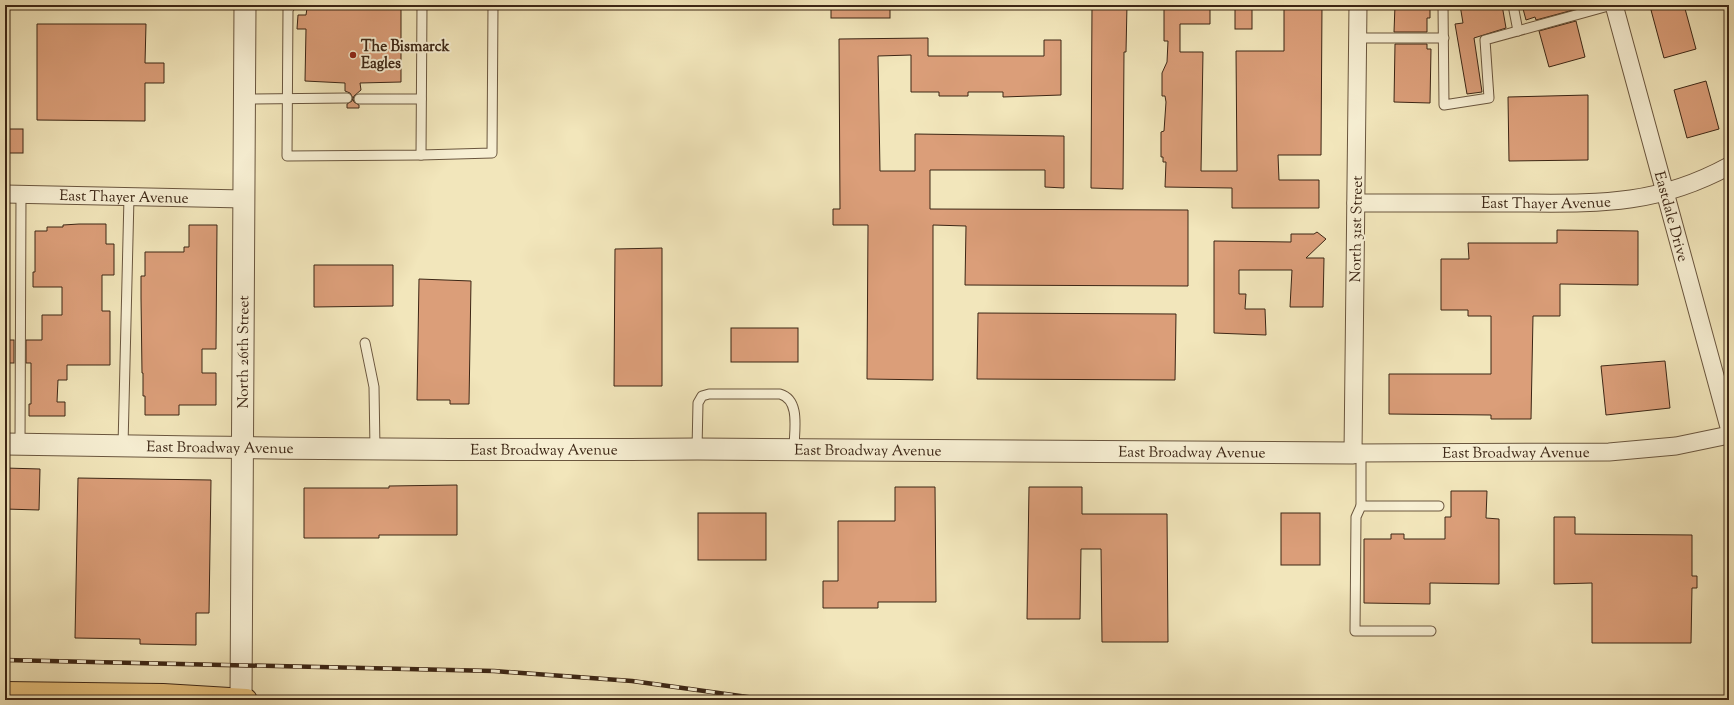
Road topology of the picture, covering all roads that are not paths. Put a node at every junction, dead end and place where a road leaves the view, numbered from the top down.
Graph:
1 (245, 5) edge
2 (291, 5) edge
3 (422, 5) edge
4 (493, 5) edge
5 (1358, 5) edge
6 (1443, 5) edge
7 (1513, 5) edge
8 (1613, 5) edge
9 (1518, 31) junction
10 (1358, 38) junction
11 (1444, 38) junction
12 (287, 98) junction
13 (348, 98) dead end
14 (244, 99) junction
15 (359, 99) dead end
16 (421, 99) junction
17 (421, 155) junction
18 (1729, 166) edge
19 (1665, 193) junction
20 (13, 194) edge
21 (129, 196) junction
22 (244, 199) junction
23 (1356, 203) junction
24 (365, 343) dead end
25 (1729, 427) edge
26 (1729, 435) edge
27 (12, 444) edge
28 (123, 446) junction
29 (242, 448) junction
30 (375, 449) junction
31 (697, 449) junction
32 (794, 449) junction
33 (1357, 453) junction
34 (1361, 506) junction
35 (1439, 506) dead end
36 (1431, 631) dead end
37 (5, 693) edge
38 (241, 700) edge
39 (246, 700) edge

1 - 14 street, North 26th Street
2 - 12 lane
3 - 16 lane
4 - 17 lane
5 - 10 street, North 31st Street
6 - 11 lane
7 - 9 lane
8 - 9 lane
8 - 19 street, Eastdale Drive
9 - 11 lane
10 - 11 lane
10 - 23 street, North 31st Street
12 - 13 lane
12 - 14 lane
12 - 17 lane
14 - 22 street, North 26th Street
15 - 16 lane
16 - 17 lane
18 - 19 street, East Thayer Avenue
19 - 23 street, East Thayer Avenue
19 - 25 street, Eastdale Drive
20 - 21 street, East Thayer Avenue
20 - 27 lane
21 - 22 street, East Thayer Avenue
21 - 28 lane
22 - 29 street, North 26th Street
23 - 33 street, North 31st Street
24 - 30 lane
26 - 33 street, East Broadway Avenue
27 - 28 street, East Broadway Avenue
28 - 29 street, East Broadway Avenue
29 - 30 street, East Broadway Avenue
29 - 38 street, North 26th Street
30 - 31 street, East Broadway Avenue
31 - 32 street, East Broadway Avenue
31 - 32 lane
32 - 33 street, East Broadway Avenue
33 - 34 lane
34 - 35 lane
34 - 36 lane
37 - 38 main road
38 - 39 main road

